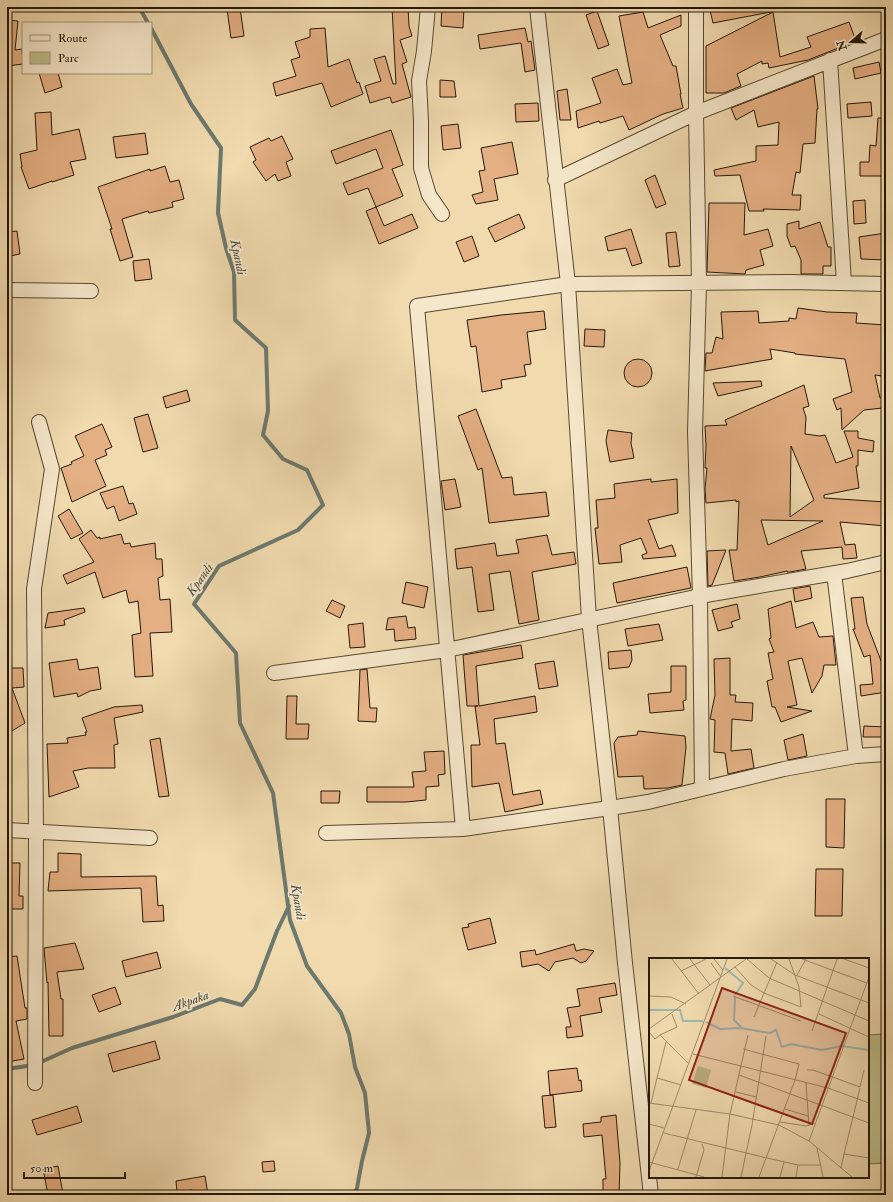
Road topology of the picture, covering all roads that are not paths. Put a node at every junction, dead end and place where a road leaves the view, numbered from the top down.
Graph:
1 (428, 7) edge
2 (537, 7) edge
3 (696, 7) edge
4 (886, 39) edge
5 (830, 60) junction
6 (696, 113) junction
7 (555, 180) junction
8 (442, 214) dead end
9 (844, 283) junction
10 (568, 284) junction
11 (699, 284) junction
12 (886, 284) edge
13 (7, 290) edge
14 (92, 291) dead end
15 (39, 422) dead end
16 (886, 562) edge
17 (834, 573) junction
18 (700, 596) junction
19 (589, 619) junction
20 (447, 650) junction
21 (274, 673) dead end
22 (886, 754) edge
23 (856, 756) junction
24 (702, 789) junction
25 (610, 808) junction
26 (463, 829) junction
27 (7, 830) edge
28 (36, 832) junction
29 (326, 833) dead end
30 (150, 838) dead end
31 (35, 1083) dead end
32 (649, 1177) edge
33 (649, 1178) edge
34 (651, 1195) edge

1 - 8 street
2 - 7 street
3 - 6 street
4 - 5 street
5 - 6 street
5 - 9 street
6 - 7 street
6 - 11 street
7 - 10 street
9 - 11 street
9 - 12 street
10 - 11 street
10 - 19 street
10 - 20 street
11 - 18 street
13 - 14 street
15 - 28 street
16 - 17 street
17 - 18 street
17 - 23 street
18 - 19 street
18 - 24 street
19 - 20 street
19 - 25 street
20 - 21 street
20 - 26 street
22 - 23 street
23 - 24 street
24 - 25 street
25 - 26 street
25 - 32 street
26 - 29 street
27 - 28 street
28 - 30 street
28 - 31 street
33 - 34 street

